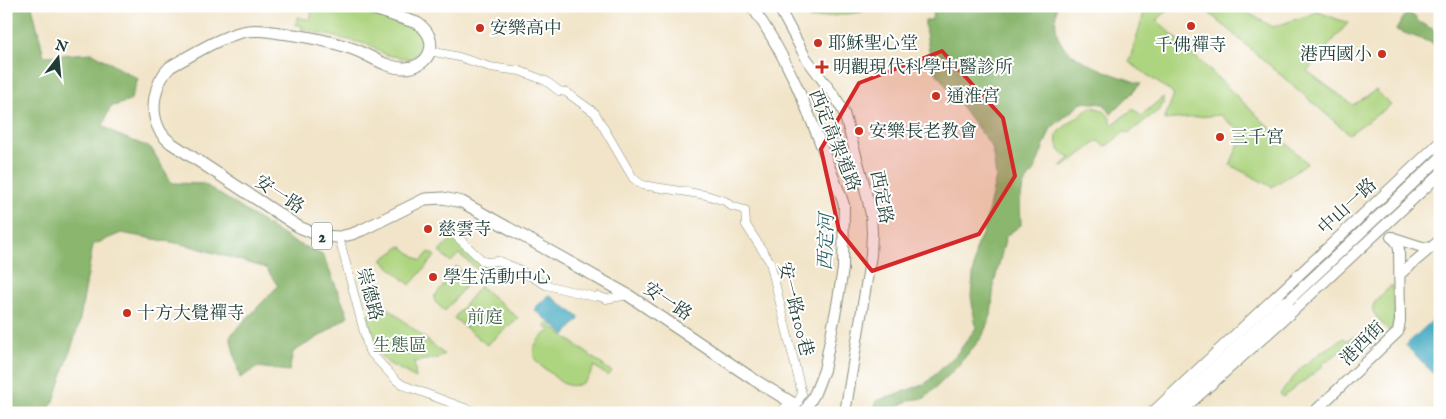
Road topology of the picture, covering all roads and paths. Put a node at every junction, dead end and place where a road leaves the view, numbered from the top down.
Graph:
1 (365, 6) edge
2 (751, 6) edge
3 (778, 6) edge
4 (430, 51) junction
5 (1440, 142) edge
6 (1440, 158) edge
7 (1440, 174) edge
8 (1378, 232) junction
9 (455, 235) dead end
10 (339, 237) junction
11 (1392, 237) junction
12 (1436, 244) edge
13 (1400, 274) junction
14 (628, 295) junction
15 (1286, 303) junction
16 (802, 409) edge
17 (1175, 410) edge
18 (478, 413) edge
19 (779, 413) edge
20 (845, 413) edge
21 (1152, 413) edge
22 (1313, 413) edge

1 - 4 main road
2 - 16 street, 西定高架道路, bridge
3 - 20 street, 西定路
4 - 10 main road, 安一路 / 2
4 - 16 street, 安一路100巷
5 - 15 street, 中山一路
6 - 15 street, 中山一路
7 - 8 street, 中山一路
8 - 11 street
8 - 15 street, 中山一路
9 - 14 street
10 - 14 main road, 安一路 / 2
10 - 18 street, 崇德路
11 - 12 street
11 - 13 street, 港西街
12 - 13 street
13 - 22 street, 港西街
14 - 16 main road, 安一路 / 2
15 - 17 highway
15 - 21 street, 中山一路
16 - 19 street

